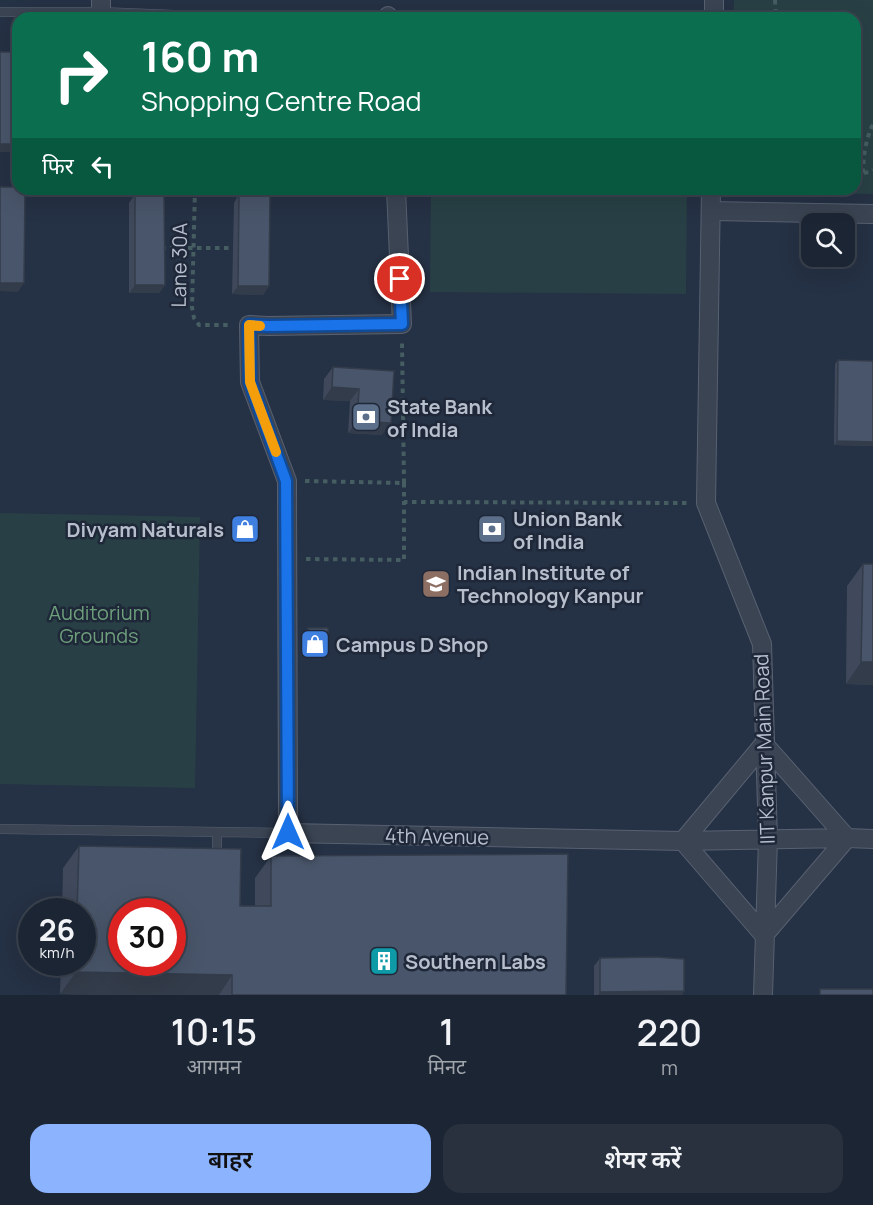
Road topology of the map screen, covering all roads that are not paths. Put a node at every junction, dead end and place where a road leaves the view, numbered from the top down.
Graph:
1 (101, 6) edge
2 (0, 12) edge
3 (160, 12) edge
4 (396, 195) edge
5 (711, 195) edge
6 (711, 211) junction
7 (873, 214) edge
8 (764, 744) junction
9 (0, 829) edge
10 (217, 832) junction
11 (288, 832) junction
12 (847, 838) junction
13 (768, 839) junction
14 (873, 839) edge
15 (683, 841) junction
16 (217, 867) edge
17 (764, 935) junction
18 (762, 995) edge

1 - 2 lane
1 - 3 lane
4 - 11 street
5 - 6 street, IIT Kanpur Main Road
6 - 7 street
6 - 8 street, IIT Kanpur Main Road
8 - 12 street
8 - 13 street, IIT Kanpur Main Road
8 - 15 street
9 - 10 lane, 4th Avenue
10 - 11 lane, 4th Avenue
10 - 16 lane
11 - 15 street, 4th Avenue
12 - 13 street, 4th Avenue
12 - 14 street, 4th Avenue
12 - 17 street
13 - 15 street, 4th Avenue
13 - 17 street, IIT Kanpur Main Road
15 - 17 street
17 - 18 street, IIT Kanpur Main Road

